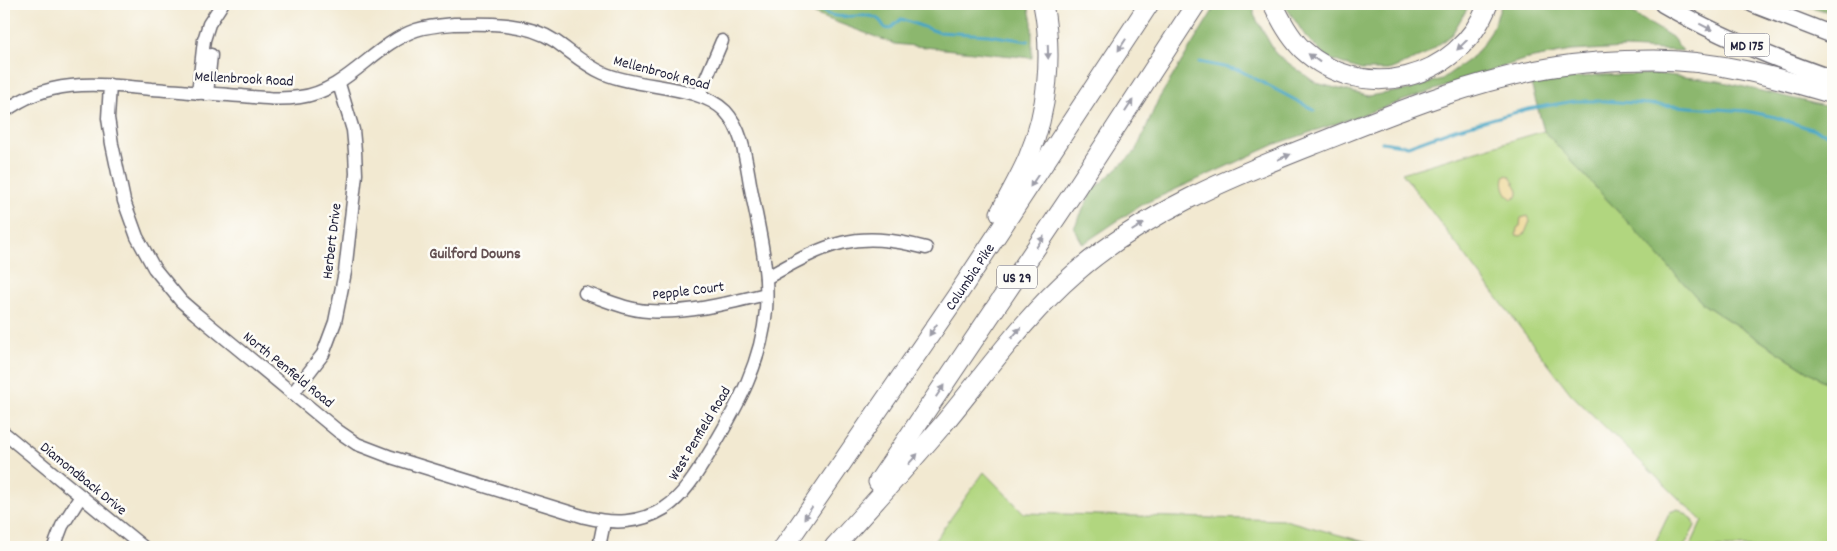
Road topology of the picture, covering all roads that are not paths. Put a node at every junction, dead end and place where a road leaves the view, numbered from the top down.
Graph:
1 (1043, 4) edge
2 (1149, 4) edge
3 (1196, 4) edge
4 (1273, 4) edge
5 (1488, 4) edge
6 (1663, 4) edge
7 (1753, 4) edge
8 (222, 5) edge
9 (1833, 35) edge
10 (722, 42) dead end
11 (1833, 79) edge
12 (338, 84) junction
13 (110, 85) junction
14 (203, 93) junction
15 (1833, 94) edge
16 (699, 95) junction
17 (4, 112) edge
18 (926, 248) dead end
19 (766, 278) junction
20 (586, 293) dead end
21 (766, 294) junction
22 (956, 296) junction
23 (293, 392) junction
24 (4, 433) edge
25 (81, 496) junction
26 (604, 522) junction
27 (54, 547) edge
28 (143, 547) edge
29 (600, 547) edge
30 (784, 547) edge
31 (834, 547) edge

1 -> 22 highway
2 -> 22 highway, Columbia Pike / US 29
31 -> 3 highway, US 29
5 -> 4 highway
6 -> 11 main road, MD 175
7 - 9 main road, MD 175
8 - 14 street
10 - 16 street
12 - 14 street, Mellenbrook Road
12 - 16 street, Mellenbrook Road
12 - 23 street, Herbert Drive
13 - 14 street, Mellenbrook Road
13 - 17 street, Mellenbrook Road
13 - 23 street, North Penfield Road
31 -> 15 highway
16 - 19 street, Mellenbrook Road
18 - 19 street
19 - 21 street, West Penfield Road
20 - 21 street, Pepple Court
21 - 26 street, West Penfield Road
22 -> 30 highway, Columbia Pike / US 29
23 - 26 street, North Penfield Road
24 - 25 street, Diamondback Drive
25 - 27 street
25 - 28 street, Diamondback Drive
26 - 29 street

